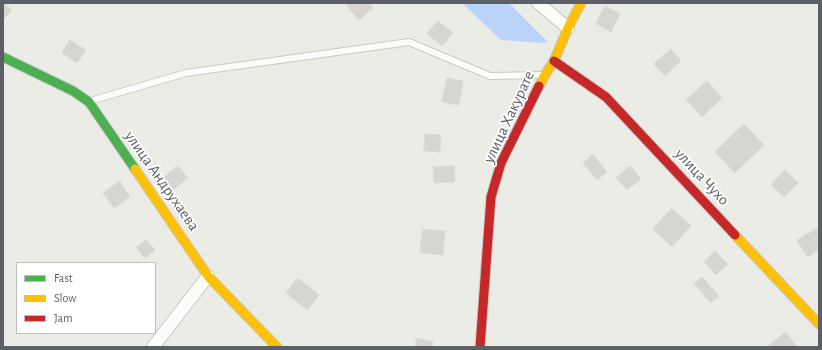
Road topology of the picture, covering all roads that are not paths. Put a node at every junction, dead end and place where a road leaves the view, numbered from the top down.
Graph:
1 (538, 3) edge
2 (581, 3) edge
3 (568, 28) junction
4 (3, 57) edge
5 (554, 61) junction
6 (544, 75) junction
7 (89, 102) junction
8 (208, 276) junction
9 (819, 324) edge
10 (153, 347) edge
11 (277, 347) edge
12 (480, 347) edge

1 - 3 street
2 - 3 street, улица Хакурате
3 - 5 street, улица Хакурате
4 - 7 street, улица Андрухаева
5 - 6 street, улица Хакурате
5 - 9 street, улица Чухо
6 - 7 lane
6 - 12 street, улица Хакурате
7 - 8 street, улица Андрухаева
8 - 10 street
8 - 11 street, улица Андрухаева

